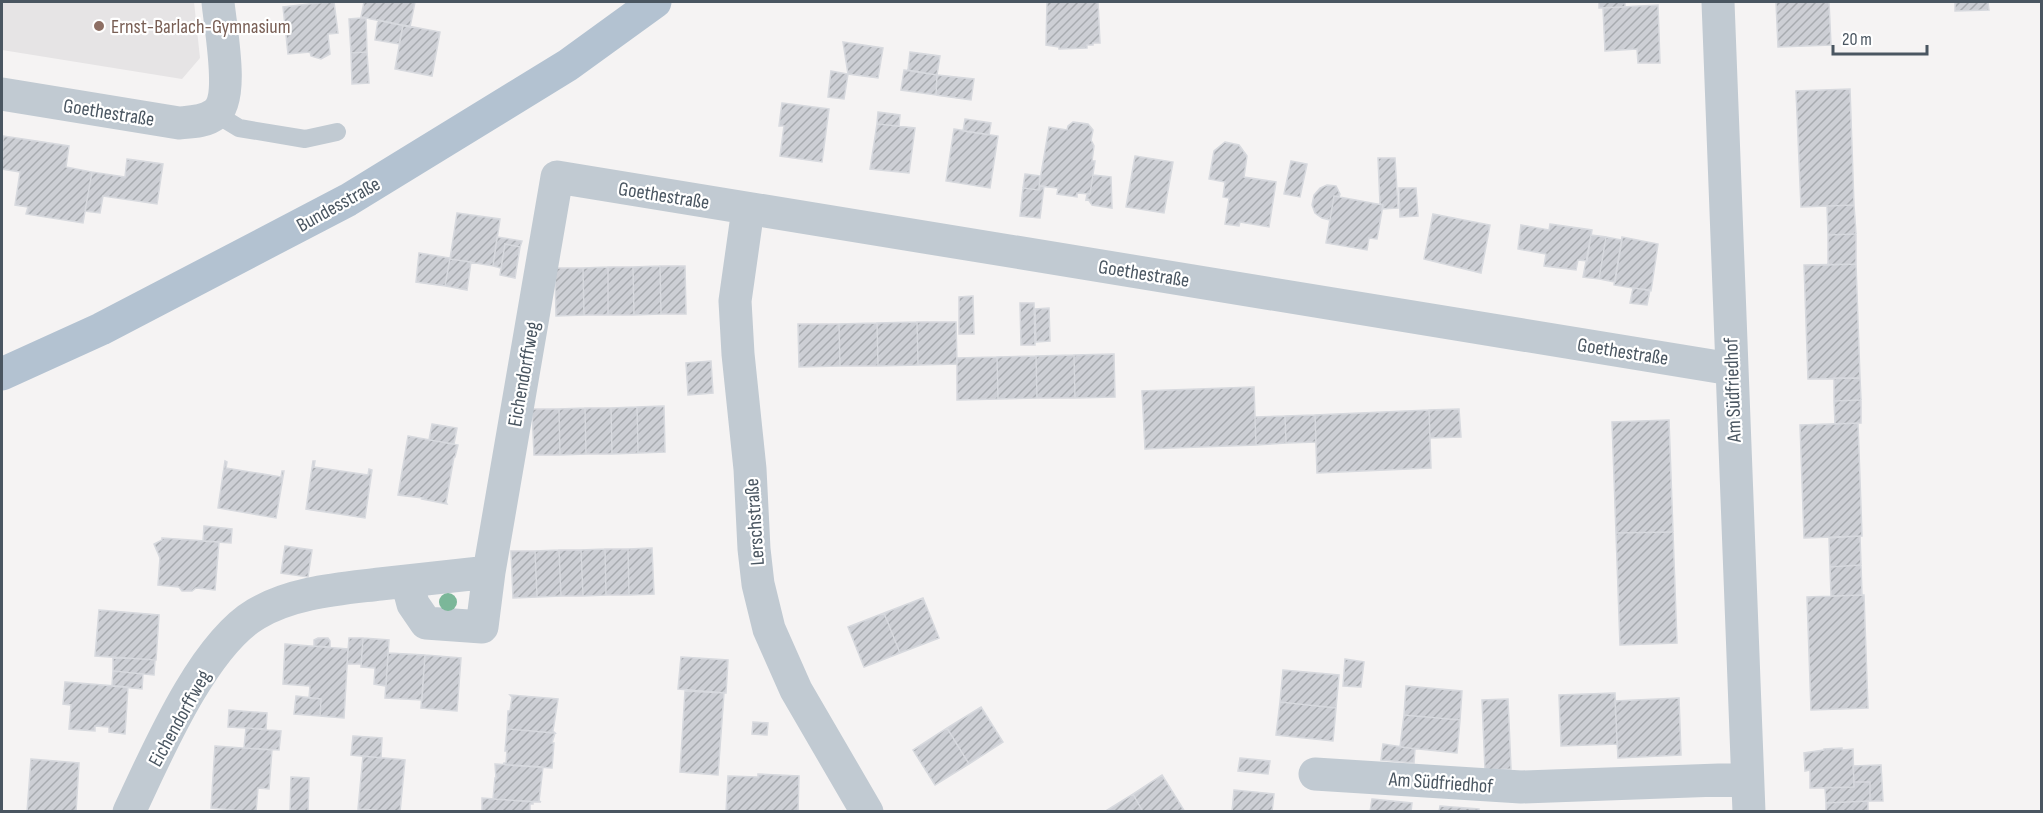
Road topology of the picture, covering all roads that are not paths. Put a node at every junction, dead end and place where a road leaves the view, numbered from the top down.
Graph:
1 (218, 2) edge
2 (655, 2) edge
3 (1718, 2) edge
4 (2, 94) edge
5 (216, 114) junction
6 (337, 132) dead end
7 (557, 177) joint
8 (748, 209) junction
9 (1731, 369) junction
10 (2, 374) edge
11 (489, 572) junction
12 (407, 581) junction
13 (1315, 774) dead end
14 (1747, 779) junction
15 (129, 812) edge
16 (867, 812) edge
17 (1749, 812) edge

1 - 5 street
2 - 10 main road, Bundesstraße
3 - 9 street, Am Südfriedhof
4 - 5 street, Goethestraße
5 - 6 lane
7 - 8 street, Goethestraße
7 - 11 street, Eichendorffweg
8 - 9 street, Goethestraße
8 - 16 street, Lerschstraße
9 - 14 street, Am Südfriedhof
11 - 12 street, Eichendorffweg
11 - 12 street, Eichendorffweg
12 - 15 street, Eichendorffweg
13 - 14 street, Am Südfriedhof
14 - 17 street, Am Südfriedhof

